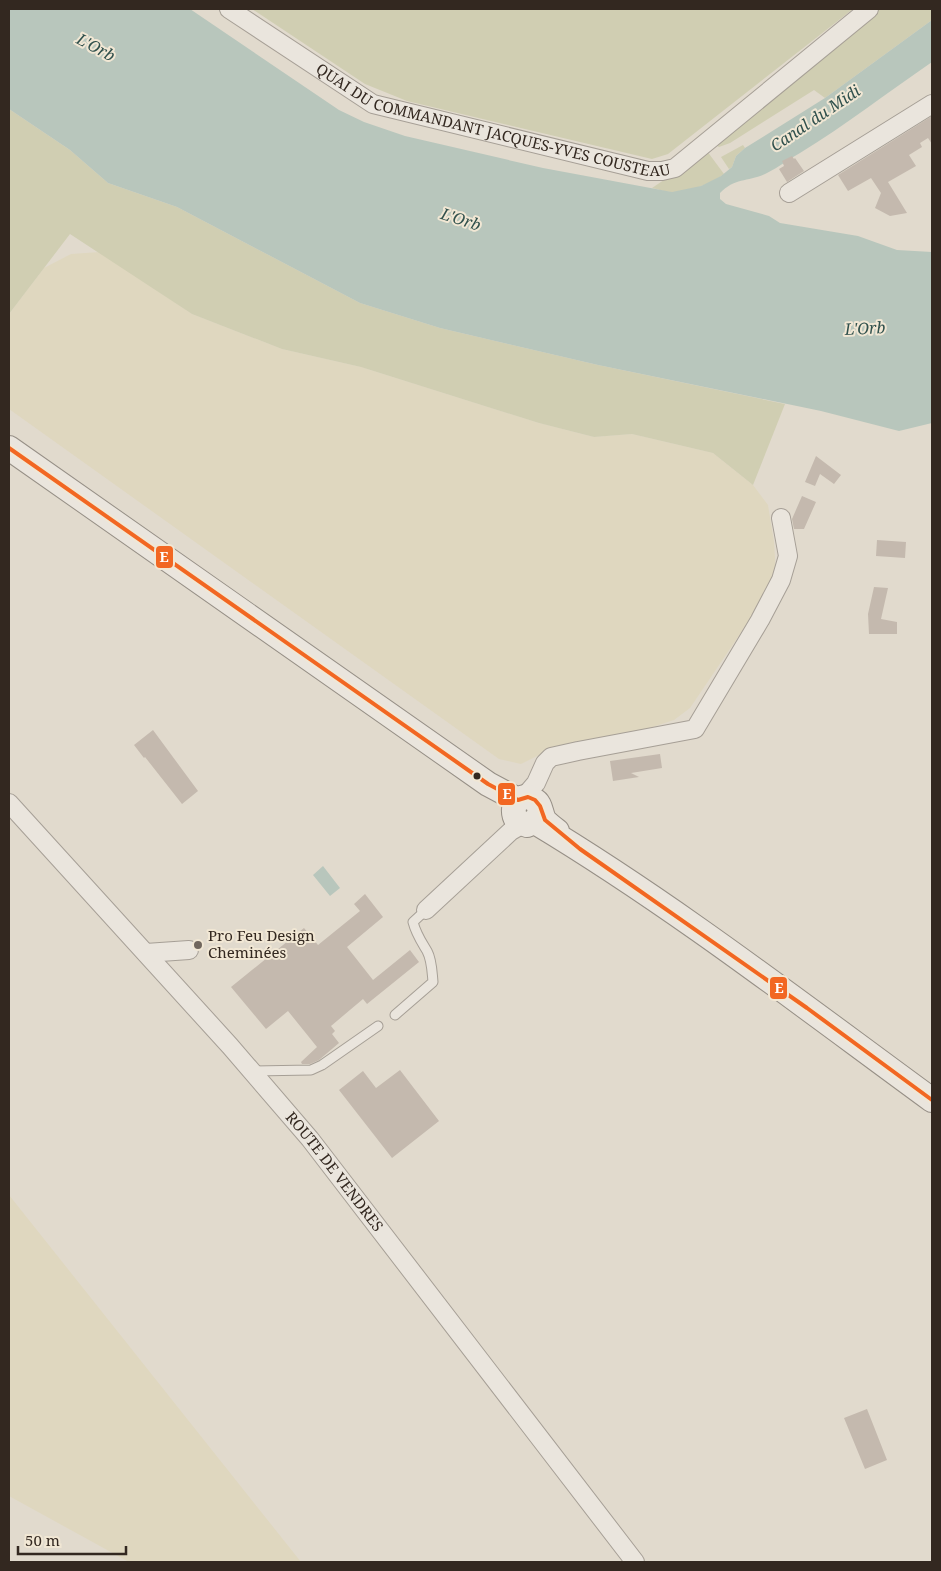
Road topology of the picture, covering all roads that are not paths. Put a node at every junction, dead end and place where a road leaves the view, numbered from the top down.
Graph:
1 (229, 9) edge
2 (869, 9) edge
3 (932, 104) edge
4 (789, 193) dead end
5 (9, 448) edge
6 (782, 518) dead end
7 (9, 803) edge
8 (525, 809) junction
9 (426, 910) joint
10 (189, 950) dead end
11 (146, 953) junction
12 (395, 1015) dead end
13 (378, 1026) dead end
14 (252, 1071) junction
15 (932, 1100) edge
16 (635, 1562) edge

1 - 2 street, QUAI DU COMMANDANT JACQUES-YVES COUSTEAU
3 - 4 street
5 - 8 main road
6 - 8 street
7 - 11 street, ROUTE DE VENDRES
8 - 9 street
8 - 15 main road
9 - 12 lane
10 - 11 street
11 - 14 street, ROUTE DE VENDRES
13 - 14 lane
14 - 16 street, ROUTE DE VENDRES

